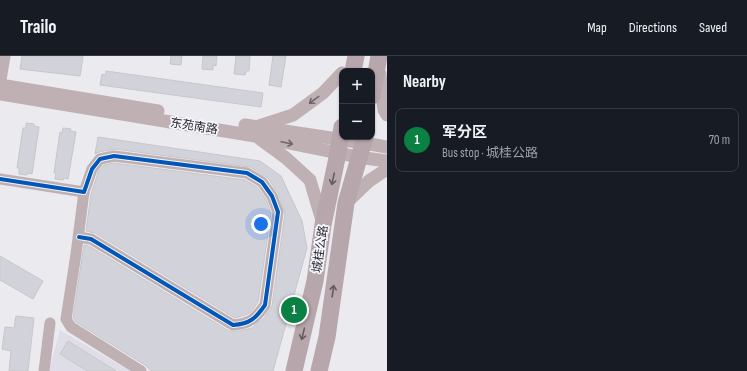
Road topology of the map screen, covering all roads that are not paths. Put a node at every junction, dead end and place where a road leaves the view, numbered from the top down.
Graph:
1 (4, 56) edge
2 (378, 58) edge
3 (339, 76) edge
4 (375, 77) edge
5 (0, 80) edge
6 (0, 85) edge
7 (0, 94) edge
8 (387, 115) edge
9 (255, 132) junction
10 (339, 140) edge
11 (340, 140) edge
12 (362, 146) edge
13 (387, 147) edge
14 (387, 161) edge
15 (387, 169) edge
16 (0, 179) edge
17 (84, 192) junction
18 (346, 203) junction
19 (323, 225) junction
20 (78, 237) junction
21 (50, 323) dead end
22 (44, 371) edge
23 (141, 371) edge
24 (294, 371) edge
25 (319, 371) edge

1 - 5 street
2 - 4 main road
2 - 8 street
3 -> 9 street
6 - 9 street, 东苑南路
7 - 9 street, 东苑南路
9 - 10 street, 东苑南路
9 - 19 street
11 - 12 street, 东苑南路
11 -> 19 main road, 城桂公路
12 - 13 street, 东苑南路
12 - 14 street, 东苑南路
12 - 18 main road, 城桂公路
15 - 18 street
16 - 17 street
17 - 20 street
17 - 20 street
25 -> 18 main road, 城桂公路
19 -> 24 main road, 城桂公路
20 - 23 street
21 - 22 street

